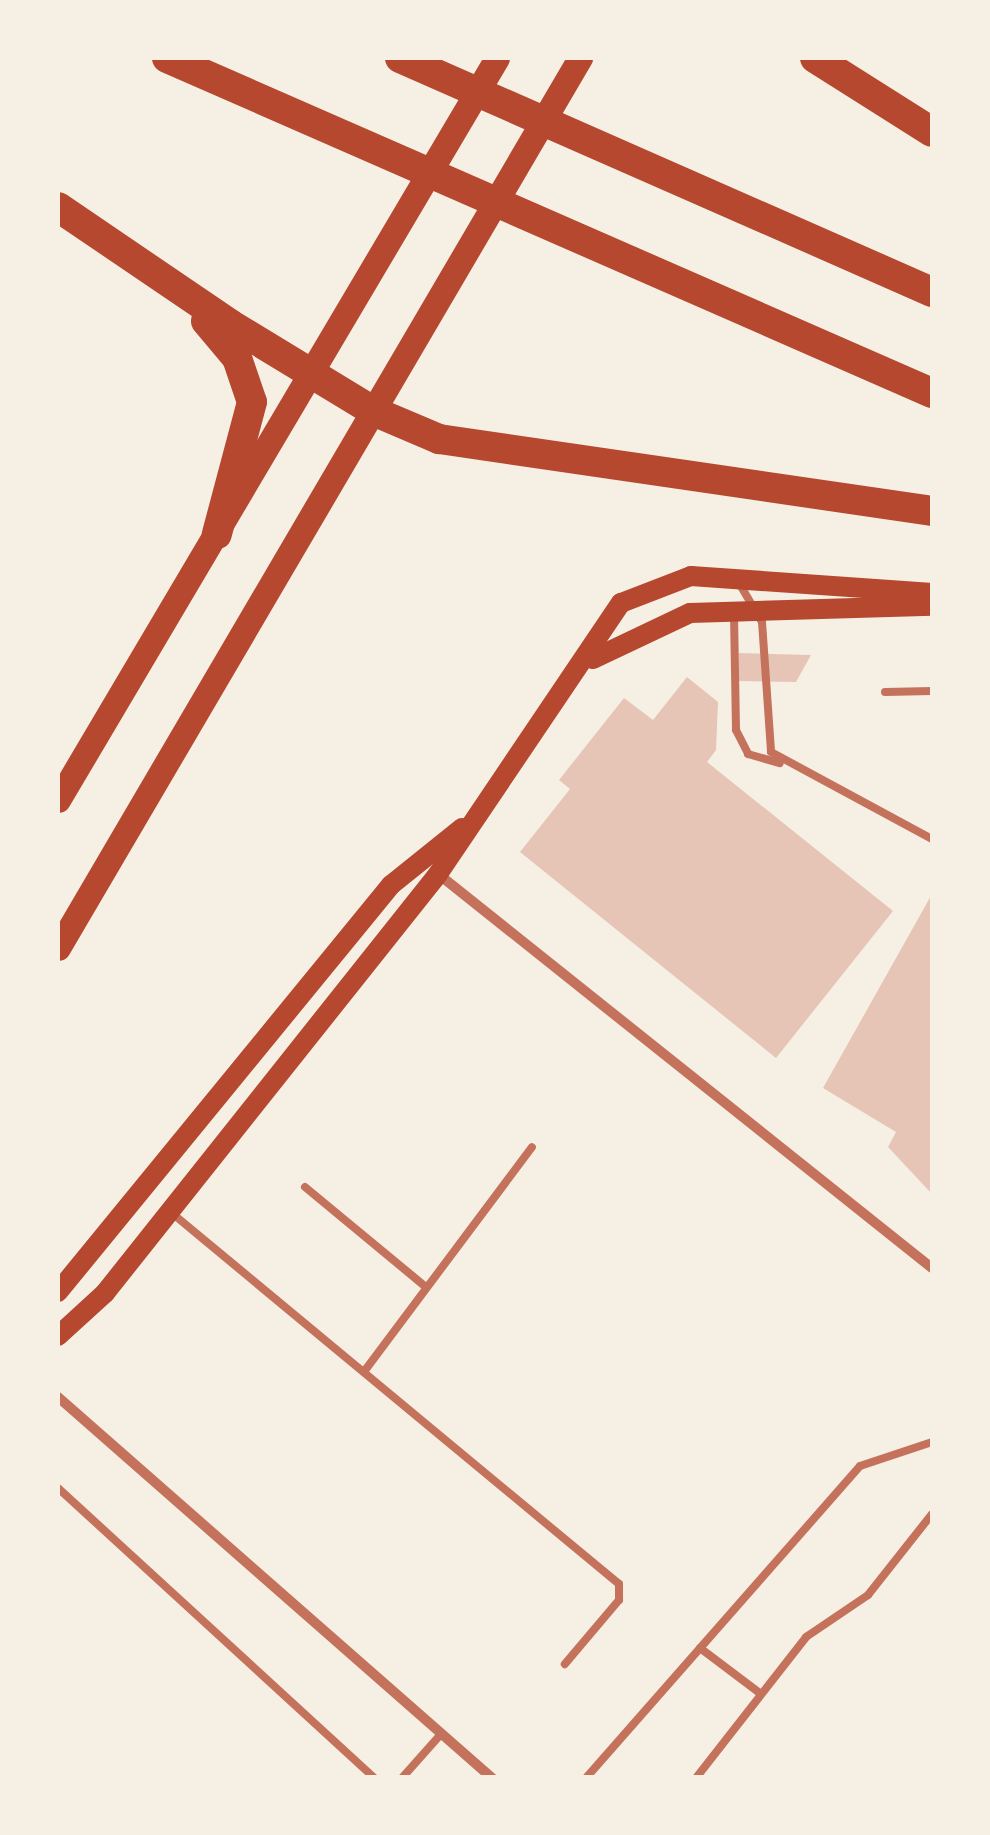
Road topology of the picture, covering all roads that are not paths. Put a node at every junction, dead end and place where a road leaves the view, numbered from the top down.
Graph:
1 (168, 58) edge
2 (400, 58) edge
3 (497, 58) edge
4 (580, 58) edge
5 (815, 58) edge
6 (932, 132) edge
7 (58, 206) edge
8 (148, 266) junction
9 (932, 292) edge
10 (312, 372) junction
11 (932, 394) edge
12 (373, 411) junction
13 (932, 511) edge
14 (217, 534) junction
15 (732, 576) junction
16 (932, 593) edge
17 (932, 606) edge
18 (759, 609) junction
19 (734, 610) junction
20 (591, 660) junction
21 (932, 691) edge
22 (885, 692) dead end
23 (784, 764) junction
24 (58, 800) edge
25 (467, 825) junction
26 (932, 839) edge
27 (420, 857) junction
28 (438, 874) junction
29 (58, 948) edge
30 (532, 1146) dead end
31 (305, 1187) dead end
32 (170, 1211) junction
33 (932, 1268) edge
34 (426, 1286) junction
35 (58, 1292) edge
36 (58, 1336) edge
37 (366, 1369) junction
38 (58, 1397) edge
39 (932, 1442) edge
40 (58, 1488) edge
41 (932, 1514) edge
42 (700, 1648) junction
43 (564, 1664) dead end
44 (761, 1694) junction
45 (442, 1733) junction
46 (374, 1778) edge
47 (402, 1778) edge
48 (492, 1778) edge
49 (586, 1778) edge
50 (696, 1778) edge

1 - 11 highway
2 - 9 highway
3 - 10 main road
4 - 12 main road
5 - 6 highway
7 - 8 highway
8 - 10 highway
8 - 14 highway
10 - 12 highway
10 - 14 main road
12 - 13 highway
12 - 29 main road
14 - 24 main road
15 - 16 main road
15 - 18 lane
15 - 20 main road
17 - 18 main road
18 - 19 main road
18 - 23 lane
19 - 20 main road
19 - 23 lane
20 - 25 main road
21 - 22 lane
23 - 26 lane
25 - 27 main road
25 - 28 main road
27 - 28 street
27 - 35 main road
28 - 32 main road
28 - 33 street
30 - 34 lane
31 - 34 lane
32 - 36 main road
32 - 37 lane
34 - 37 lane
37 - 43 lane
38 - 45 street
39 - 42 lane
40 - 46 lane
41 - 44 lane
42 - 44 lane
42 - 49 lane
44 - 50 lane
45 - 47 lane
45 - 48 street

